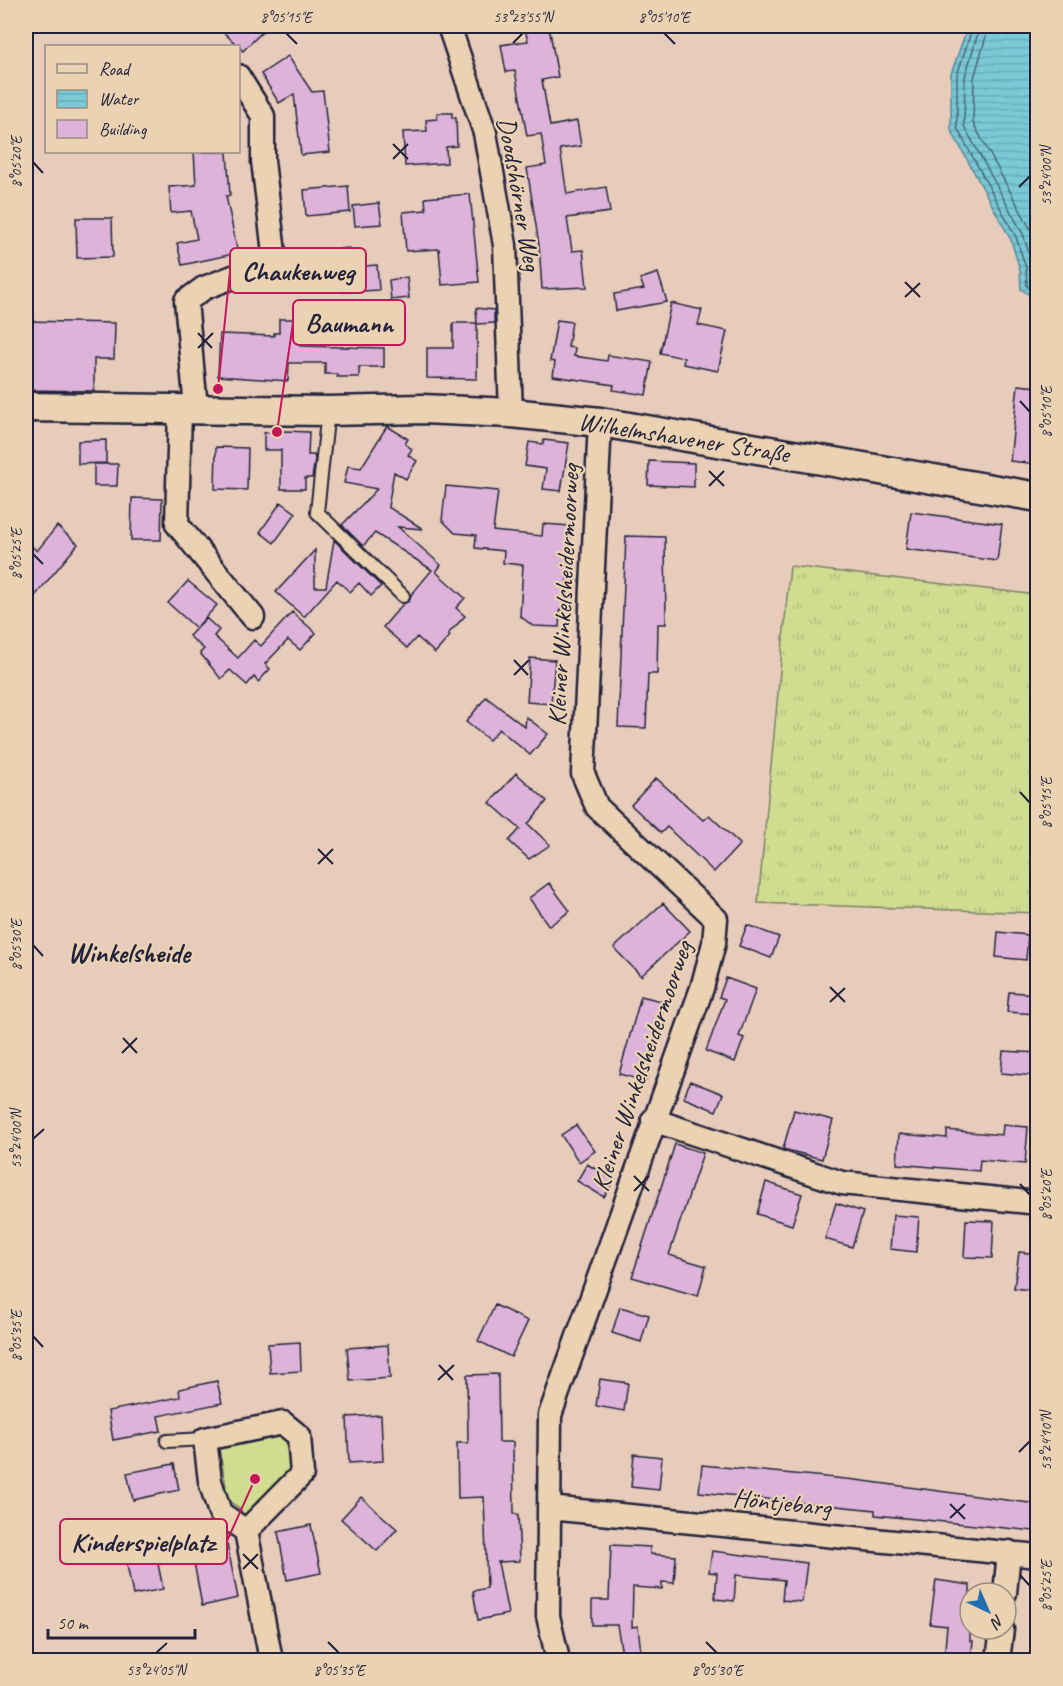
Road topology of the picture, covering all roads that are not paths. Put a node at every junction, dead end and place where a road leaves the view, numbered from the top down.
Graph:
1 (449, 26) edge
2 (240, 79) edge
3 (26, 406) edge
4 (188, 408) junction
5 (328, 411) junction
6 (511, 413) junction
7 (600, 422) junction
8 (1038, 497) edge
9 (403, 596) dead end
10 (253, 617) dead end
11 (653, 1120) junction
12 (1038, 1203) edge
13 (205, 1439) junction
14 (167, 1441) dead end
15 (549, 1508) junction
16 (246, 1532) junction
17 (1009, 1552) junction
18 (1038, 1556) edge
19 (1006, 1581) edge
20 (1000, 1641) edge
21 (271, 1660) edge
22 (558, 1660) edge
23 (998, 1660) edge

1 - 6 street, Doodshörner Weg
2 - 4 street
3 - 4 street, Wilhelmshavener Straße
4 - 5 street, Wilhelmshavener Straße
4 - 10 street
5 - 6 street, Wilhelmshavener Straße
5 - 9 lane
6 - 7 street, Wilhelmshavener Straße
7 - 8 street, Wilhelmshavener Straße
7 - 11 street, Kleiner Winkelsheidermoorweg
11 - 12 street
11 - 15 street, Kleiner Winkelsheidermoorweg
13 - 14 lane
13 - 16 street
13 - 16 street
15 - 17 street, Höntjebarg
15 - 22 street, Kleiner Winkelsheidermoorweg
16 - 21 street
17 - 18 street, Höntjebarg
17 - 19 street
20 - 23 street

